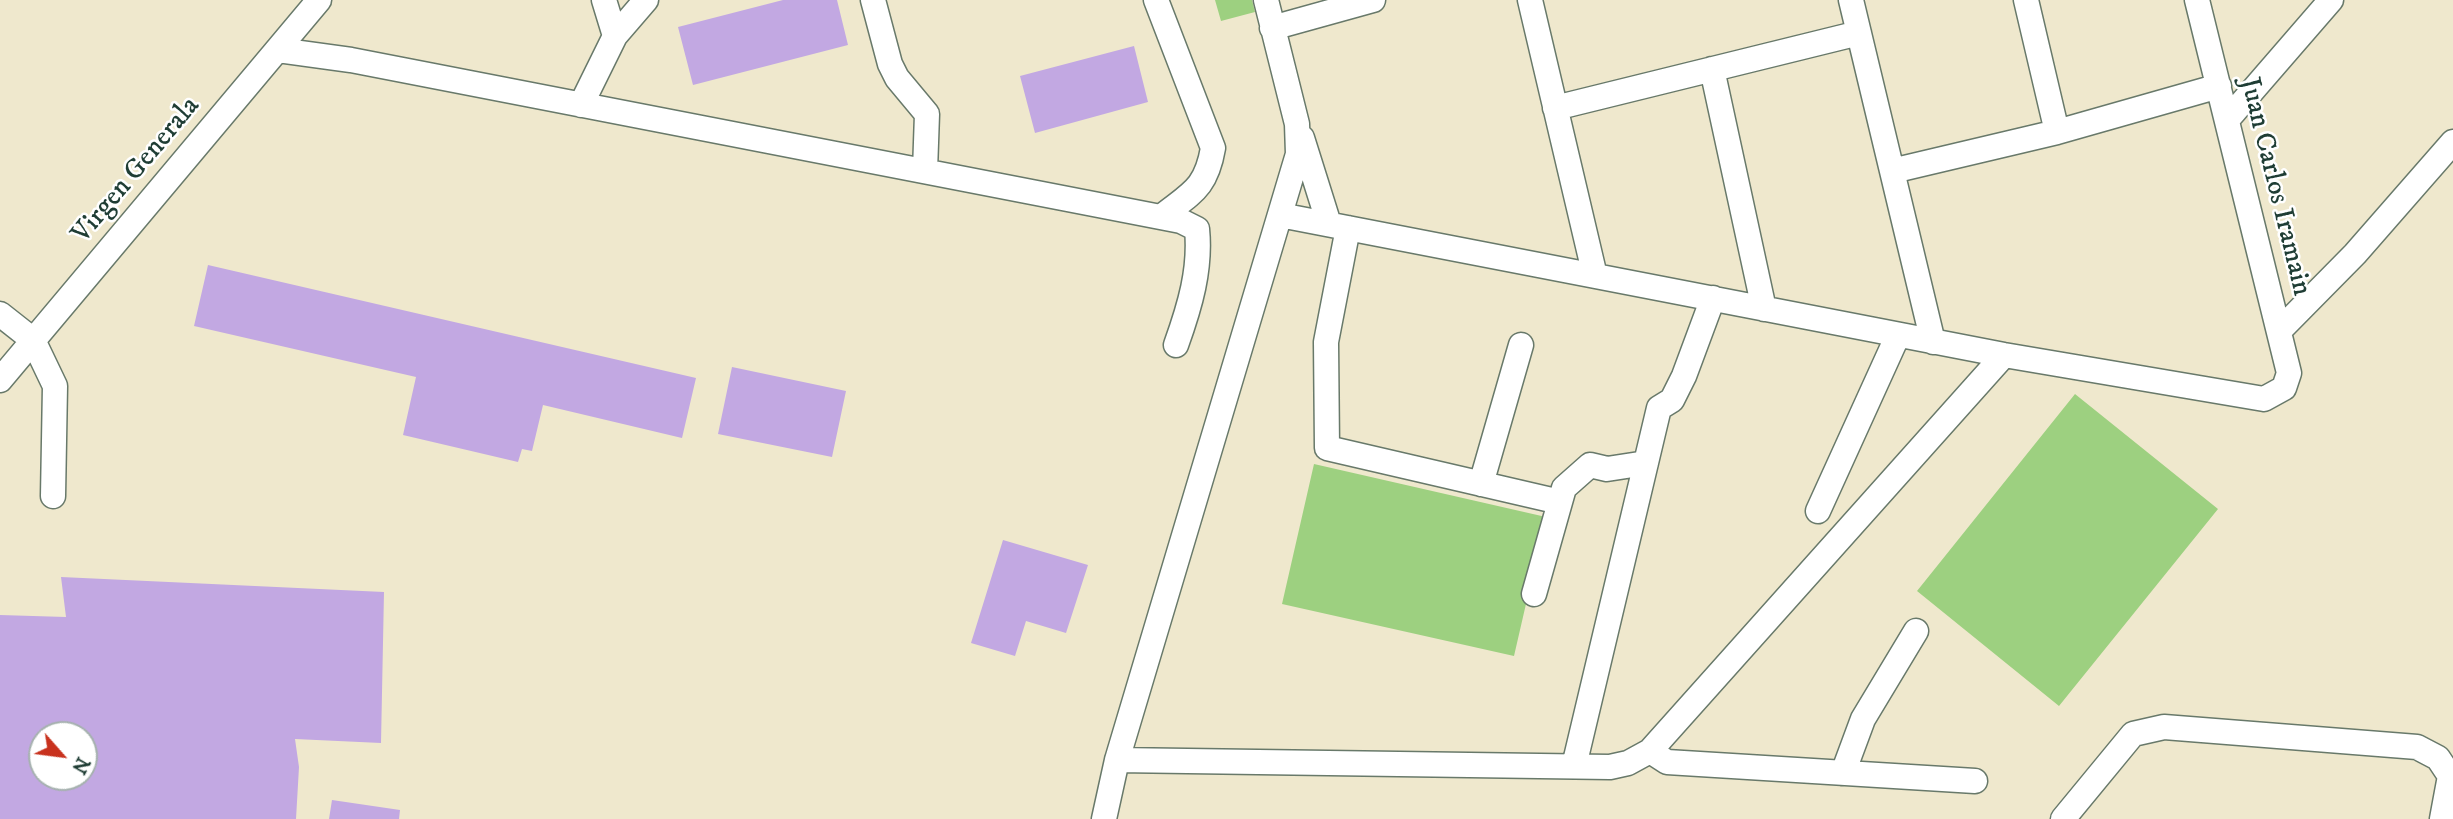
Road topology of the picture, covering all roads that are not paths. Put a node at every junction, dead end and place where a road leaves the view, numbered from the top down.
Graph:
1 (320, 0) edge
2 (604, 0) edge
3 (646, 0) edge
4 (873, 0) edge
5 (1156, 0) edge
6 (1266, 0) edge
7 (1373, 0) edge
8 (1530, 0) edge
9 (1851, 0) edge
10 (2026, 0) edge
11 (2197, 0) edge
12 (2331, 0) edge
13 (1272, 28) junction
14 (1859, 33) junction
15 (615, 36) junction
16 (278, 50) junction
17 (1712, 69) junction
18 (2218, 86) junction
19 (581, 105) junction
20 (1555, 108) junction
21 (2227, 120) junction
22 (1297, 124) junction
23 (2057, 132) junction
24 (2453, 142) edge
25 (925, 171) junction
26 (1892, 171) junction
27 (1280, 215) junction
28 (1161, 217) junction
29 (1338, 226) junction
30 (1595, 276) junction
31 (1713, 298) junction
32 (1764, 309) junction
33 (0, 314) edge
34 (2279, 331) junction
35 (1898, 335) junction
36 (33, 340) junction
37 (1933, 342) junction
38 (1177, 345) dead end
39 (1521, 345) dead end
40 (2004, 355) junction
41 (0, 380) edge
42 (1646, 463) junction
43 (1481, 484) junction
44 (54, 496) dead end
45 (1560, 502) junction
46 (1818, 511) dead end
47 (1534, 594) dead end
48 (1916, 631) dead end
49 (1650, 751) junction
50 (1117, 760) junction
51 (1574, 766) junction
52 (1843, 773) junction
53 (1975, 781) dead end
54 (1104, 819) edge
55 (2063, 819) edge
56 (2442, 819) edge

1 - 16 street, Virgen Generala
2 - 15 street
3 - 15 street
4 - 25 street
5 - 28 street
6 - 13 street
7 - 13 street
8 - 20 street
9 - 14 street
10 - 23 street
11 - 18 street, Juan Carlos Iramain
12 - 21 street
13 - 22 street
14 - 17 street
14 - 26 street
15 - 19 street
16 - 19 street
16 - 36 street, Virgen Generala
17 - 20 street
17 - 32 street
18 - 21 street, Juan Carlos Iramain
18 - 23 street
19 - 25 street
20 - 30 street
21 - 34 street, Juan Carlos Iramain
22 - 27 street
22 - 29 street
23 - 26 street
24 - 34 street
25 - 28 street
26 - 37 street
27 - 29 street
27 - 50 street
28 - 38 street
29 - 30 street
29 - 43 street
30 - 31 street
31 - 32 street
31 - 42 street
32 - 35 street
33 - 36 street
34 - 40 street, Juan Carlos Iramain
35 - 37 street
35 - 46 street
36 - 41 street, Virgen Generala
36 - 44 street
37 - 40 street
39 - 43 street
40 - 49 street
42 - 45 street
42 - 51 street
43 - 45 street
45 - 47 street
48 - 52 street
49 - 51 street
49 - 52 street
50 - 51 street
50 - 54 street
52 - 53 street
55 - 56 street

